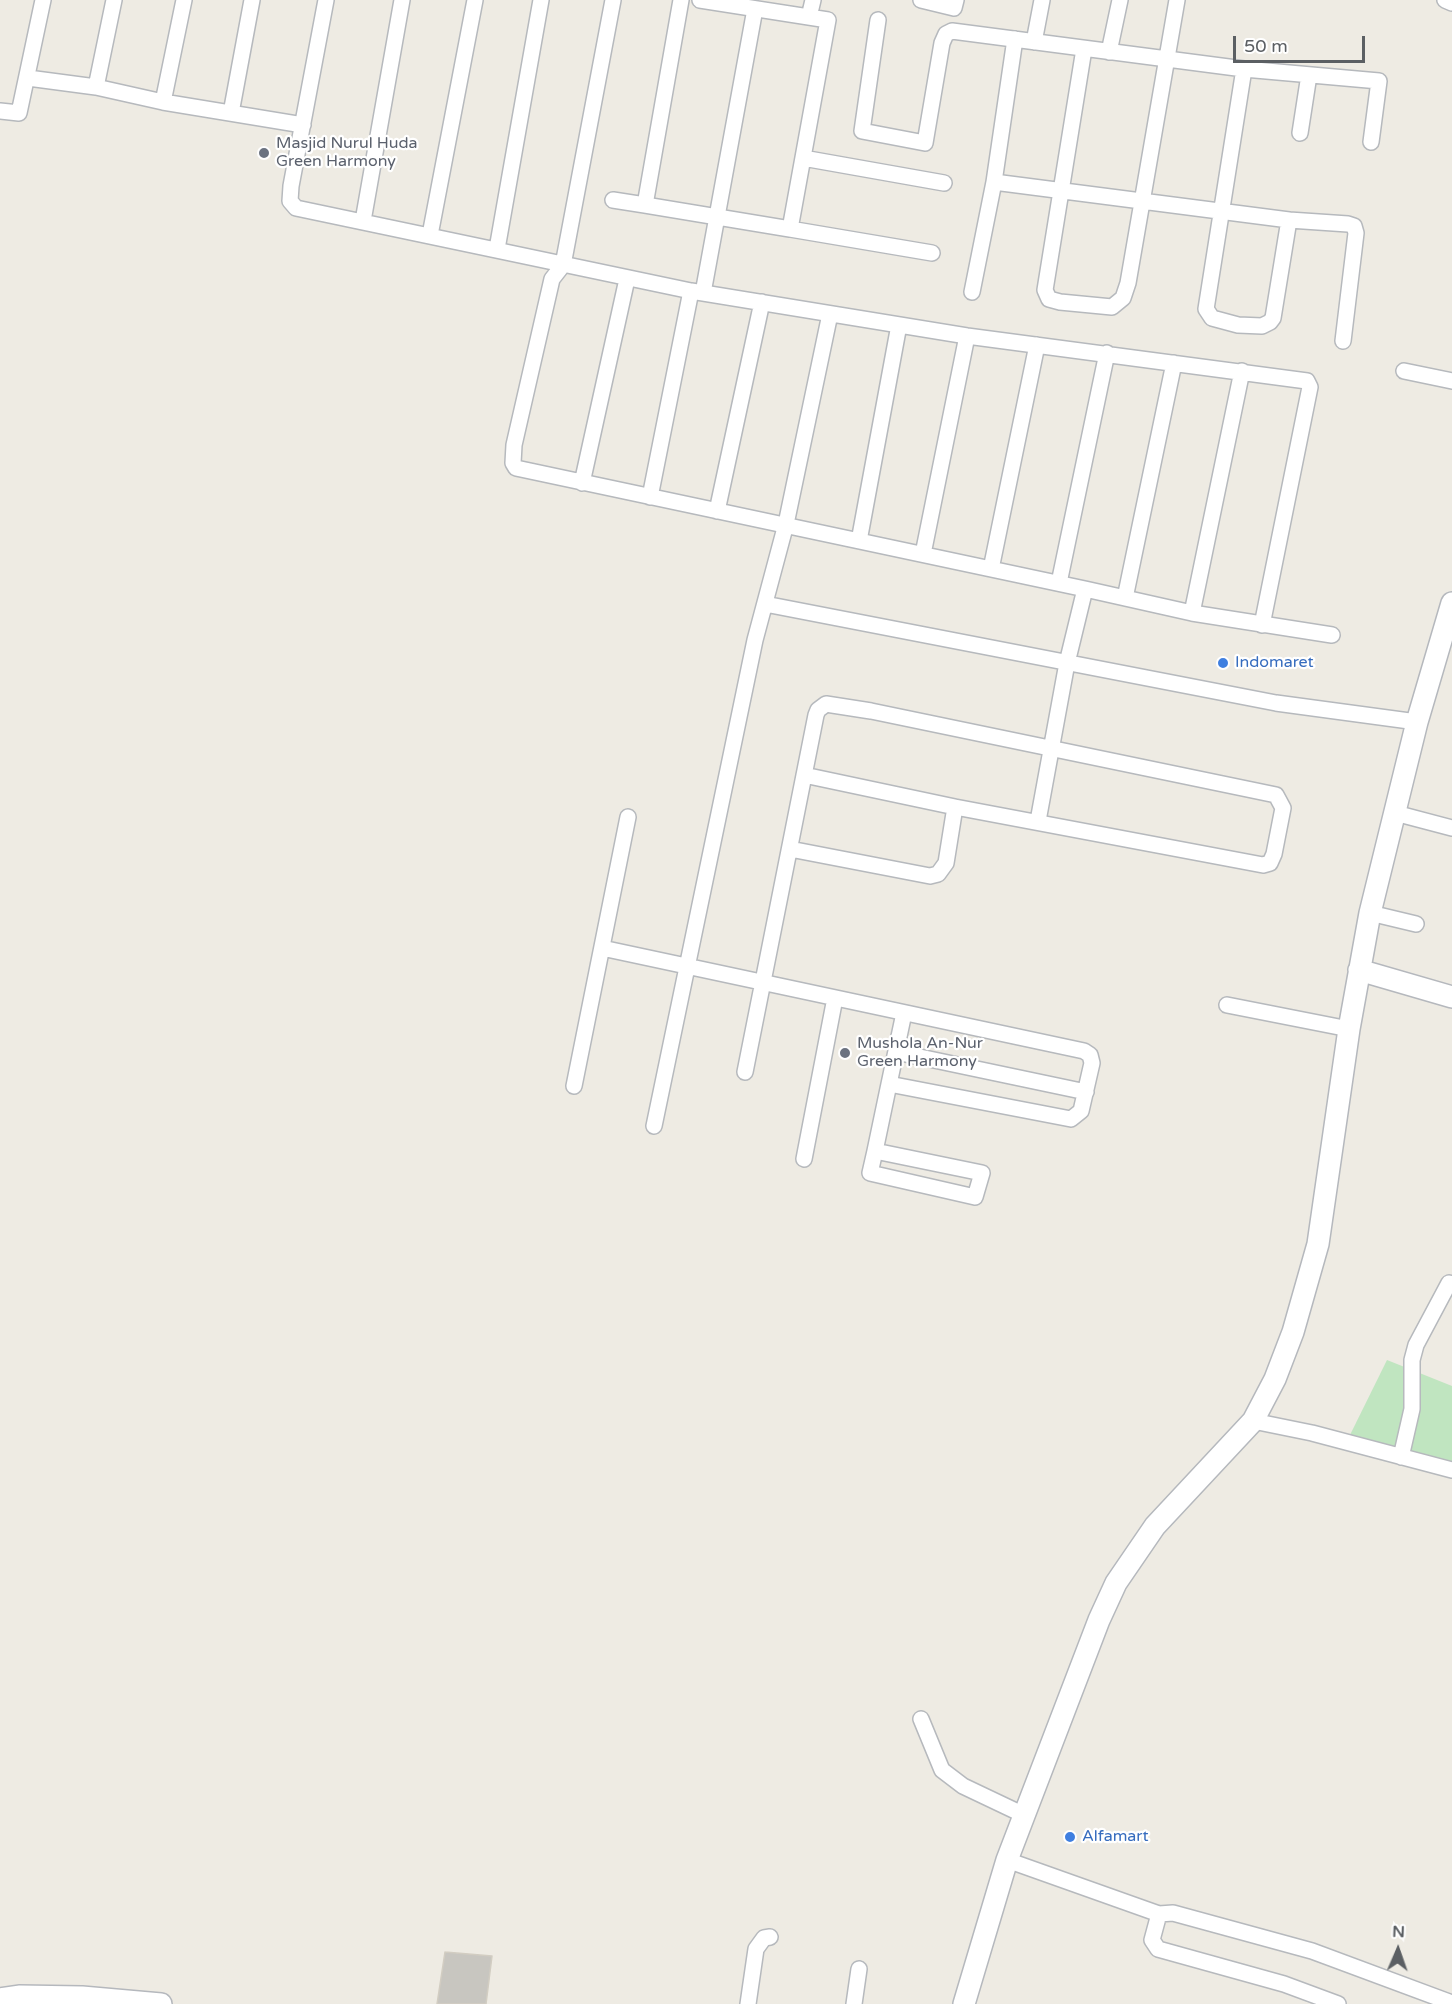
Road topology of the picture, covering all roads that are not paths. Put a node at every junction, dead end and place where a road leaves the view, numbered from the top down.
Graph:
1 (43, 0) edge
2 (114, 0) edge
3 (184, 0) edge
4 (252, 0) edge
5 (326, 0) edge
6 (402, 0) edge
7 (474, 0) edge
8 (541, 0) edge
9 (613, 0) edge
10 (681, 0) edge
11 (700, 0) edge
12 (813, 0) edge
13 (921, 0) edge
14 (956, 0) edge
15 (1042, 0) edge
16 (1120, 0) edge
17 (1177, 0) edge
18 (1445, 0) edge
19 (1452, 3) edge
20 (755, 9) junction
21 (809, 18) junction
22 (878, 20) dead end
23 (1016, 39) junction
24 (1034, 42) junction
25 (1084, 49) junction
26 (1109, 52) junction
27 (1167, 59) junction
28 (1245, 69) junction
29 (1309, 75) junction
30 (28, 78) junction
31 (96, 87) junction
32 (163, 102) junction
33 (0, 111) edge
34 (231, 113) junction
35 (303, 125) junction
36 (1300, 133) dead end
37 (1371, 142) dead end
38 (803, 158) junction
39 (994, 182) junction
40 (944, 183) dead end
41 (1060, 189) junction
42 (1143, 200) junction
43 (613, 201) dead end
44 (645, 205) junction
45 (1221, 210) junction
46 (717, 217) junction
47 (1289, 220) junction
48 (363, 221) junction
49 (790, 229) junction
50 (430, 235) junction
51 (497, 249) junction
52 (932, 253) dead end
53 (563, 265) junction
54 (627, 279) junction
55 (697, 292) junction
56 (972, 292) dead end
57 (762, 302) junction
58 (830, 314) junction
59 (899, 326) junction
60 (967, 336) junction
61 (1343, 341) dead end
62 (1037, 345) junction
63 (1107, 353) junction
64 (1174, 363) junction
65 (1242, 371) junction
66 (1404, 371) dead end
67 (1452, 381) edge
68 (582, 483) junction
69 (650, 497) junction
70 (717, 511) junction
71 (786, 524) junction
72 (859, 541) junction
73 (923, 555) junction
74 (991, 569) junction
75 (1059, 583) junction
76 (1085, 589) junction
77 (1125, 597) junction
78 (1452, 603) edge
79 (765, 604) junction
80 (1192, 613) junction
81 (1262, 625) junction
82 (1332, 635) dead end
83 (1067, 663) junction
84 (1417, 722) junction
85 (1053, 749) junction
86 (804, 775) junction
87 (955, 807) junction
88 (1395, 813) junction
89 (628, 817) dead end
90 (1038, 821) junction
91 (1452, 828) edge
92 (790, 849) junction
93 (1370, 913) junction
94 (1416, 924) dead end
95 (602, 948) junction
96 (687, 967) junction
97 (1359, 970) junction
98 (763, 983) junction
99 (1452, 997) edge
100 (835, 998) junction
101 (1227, 1005) dead end
102 (904, 1013) junction
103 (1349, 1029) junction
104 (896, 1052) junction
105 (745, 1072) dead end
106 (889, 1084) junction
107 (574, 1086) dead end
108 (1086, 1092) junction
109 (654, 1126) dead end
110 (875, 1151) junction
111 (804, 1158) dead end
112 (1449, 1282) dead end
113 (1253, 1420) junction
114 (1401, 1457) junction
115 (1452, 1470) edge
116 (921, 1719) dead end
117 (1024, 1815) junction
118 (1007, 1860) junction
119 (1159, 1914) junction
120 (770, 1937) dead end
121 (859, 1969) dead end
122 (0, 1999) edge
123 (1452, 2003) edge
124 (161, 2004) edge
125 (748, 2004) edge
126 (854, 2004) edge
127 (964, 2004) edge
128 (1338, 2004) edge

1 - 30 street
2 - 31 street
3 - 32 street
4 - 34 street
5 - 35 street
6 - 48 street
7 - 50 street
8 - 51 street
9 - 53 street
10 - 44 street
11 - 20 street
12 - 21 street
13 - 14 street
15 - 24 street
16 - 26 street
17 - 27 street
18 - 19 street
20 - 21 street
20 - 46 street
21 - 38 street
22 - 23 street
23 - 24 street
23 - 39 street
24 - 25 street
25 - 26 street
25 - 41 street
26 - 27 street
27 - 28 street
27 - 42 street
28 - 29 street
28 - 45 street
29 - 36 street
29 - 37 street
30 - 31 street
30 - 33 street
31 - 32 street
32 - 34 street
34 - 35 street
35 - 48 street
38 - 40 street
38 - 49 street
39 - 41 street
39 - 56 street
41 - 42 street
41 - 42 street
42 - 45 street
43 - 44 street
44 - 46 street
45 - 47 street
45 - 47 street
46 - 49 street
46 - 55 street
47 - 61 street
48 - 50 street
49 - 52 street
50 - 51 street
51 - 53 street
53 - 54 street
53 - 68 street
54 - 55 street
54 - 68 street
55 - 57 street
55 - 69 street
57 - 58 street
57 - 70 street
58 - 59 street
58 - 71 street
59 - 60 street
59 - 72 street
60 - 62 street
60 - 73 street
62 - 63 street
62 - 74 street
63 - 64 street
63 - 75 street
64 - 65 street
64 - 77 street
65 - 80 street
65 - 81 street
66 - 67 street
68 - 69 street
69 - 70 street
70 - 71 street
71 - 72 street
71 - 79 street
72 - 73 street
73 - 74 street
74 - 75 street
75 - 76 street
76 - 77 street
76 - 83 street
77 - 80 street
78 - 84 street
79 - 83 street
79 - 96 street
80 - 81 street
81 - 82 street
83 - 84 street
83 - 85 street
84 - 88 street
85 - 86 street
85 - 90 street
85 - 90 street
86 - 87 street
86 - 92 street
87 - 90 street
87 - 92 street
88 - 91 street
88 - 93 street
89 - 95 street
92 - 98 street
93 - 94 street
93 - 97 street
95 - 96 street
95 - 107 street
96 - 98 street
96 - 109 street
97 - 99 street
97 - 103 street
98 - 100 street
98 - 105 street
100 - 102 street
100 - 111 street
101 - 103 street
102 - 104 street
102 - 108 street
103 - 113 street
104 - 106 street
104 - 108 street
106 - 108 street
106 - 110 street
110 - 110 street
112 - 114 street
113 - 114 street
113 - 117 street
114 - 115 street
116 - 117 street
117 - 118 street
118 - 119 street
118 - 127 street
119 - 123 street
119 - 128 street
120 - 125 street
121 - 126 street
122 - 124 street

